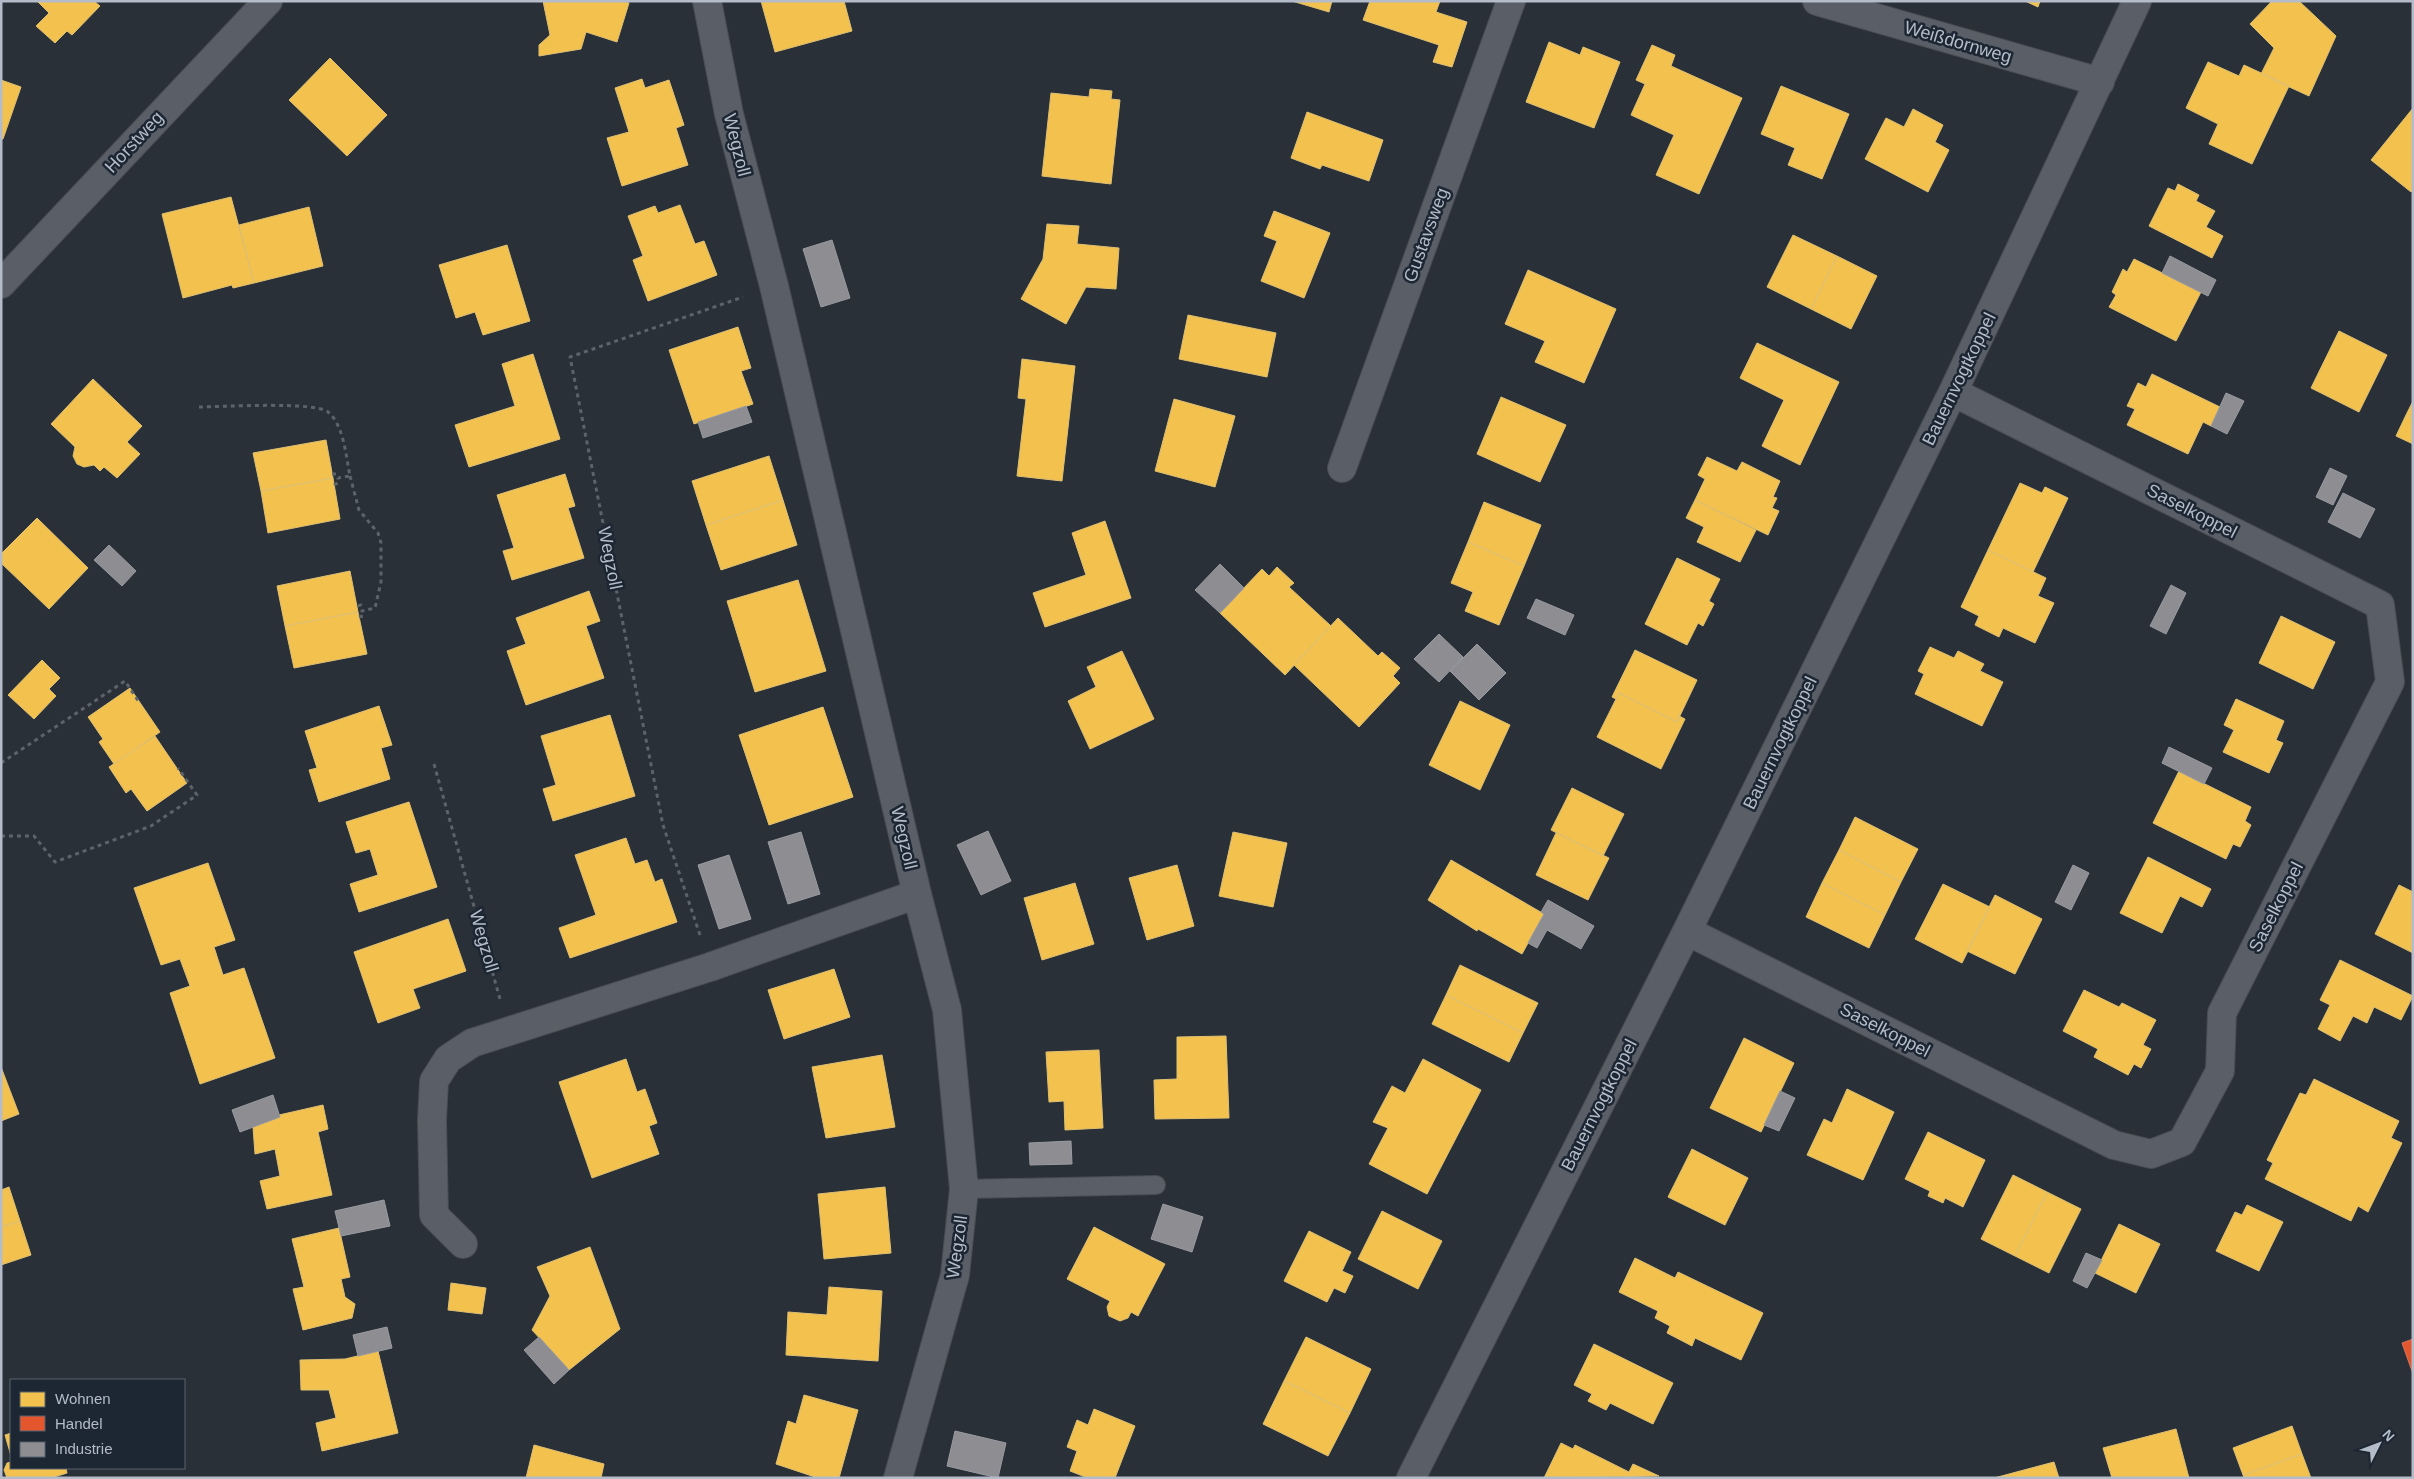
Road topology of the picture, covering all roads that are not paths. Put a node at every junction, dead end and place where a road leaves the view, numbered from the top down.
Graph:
1 (268, 1) edge
2 (708, 1) edge
3 (1511, 1) edge
4 (1816, 1) edge
5 (2137, 1) edge
6 (2100, 82) junction
7 (1, 284) edge
8 (1953, 392) junction
9 (1342, 468) dead end
10 (918, 894) junction
11 (1687, 931) junction
12 (1156, 1185) dead end
13 (964, 1189) junction
14 (463, 1244) dead end
15 (898, 1478) edge
16 (1411, 1478) edge

1 - 7 street, Horstweg
2 - 10 street, Wegzoll
3 - 9 street, Gustavsweg
4 - 6 street, Weißdornweg
5 - 6 street, Bauernvogtkoppel
6 - 8 street, Bauernvogtkoppel
8 - 11 street, Bauernvogtkoppel
8 - 11 street, Saselkoppel
10 - 13 street, Wegzoll
10 - 14 street, Wegzoll
11 - 16 street, Bauernvogtkoppel
12 - 13 lane
13 - 15 street, Wegzoll

